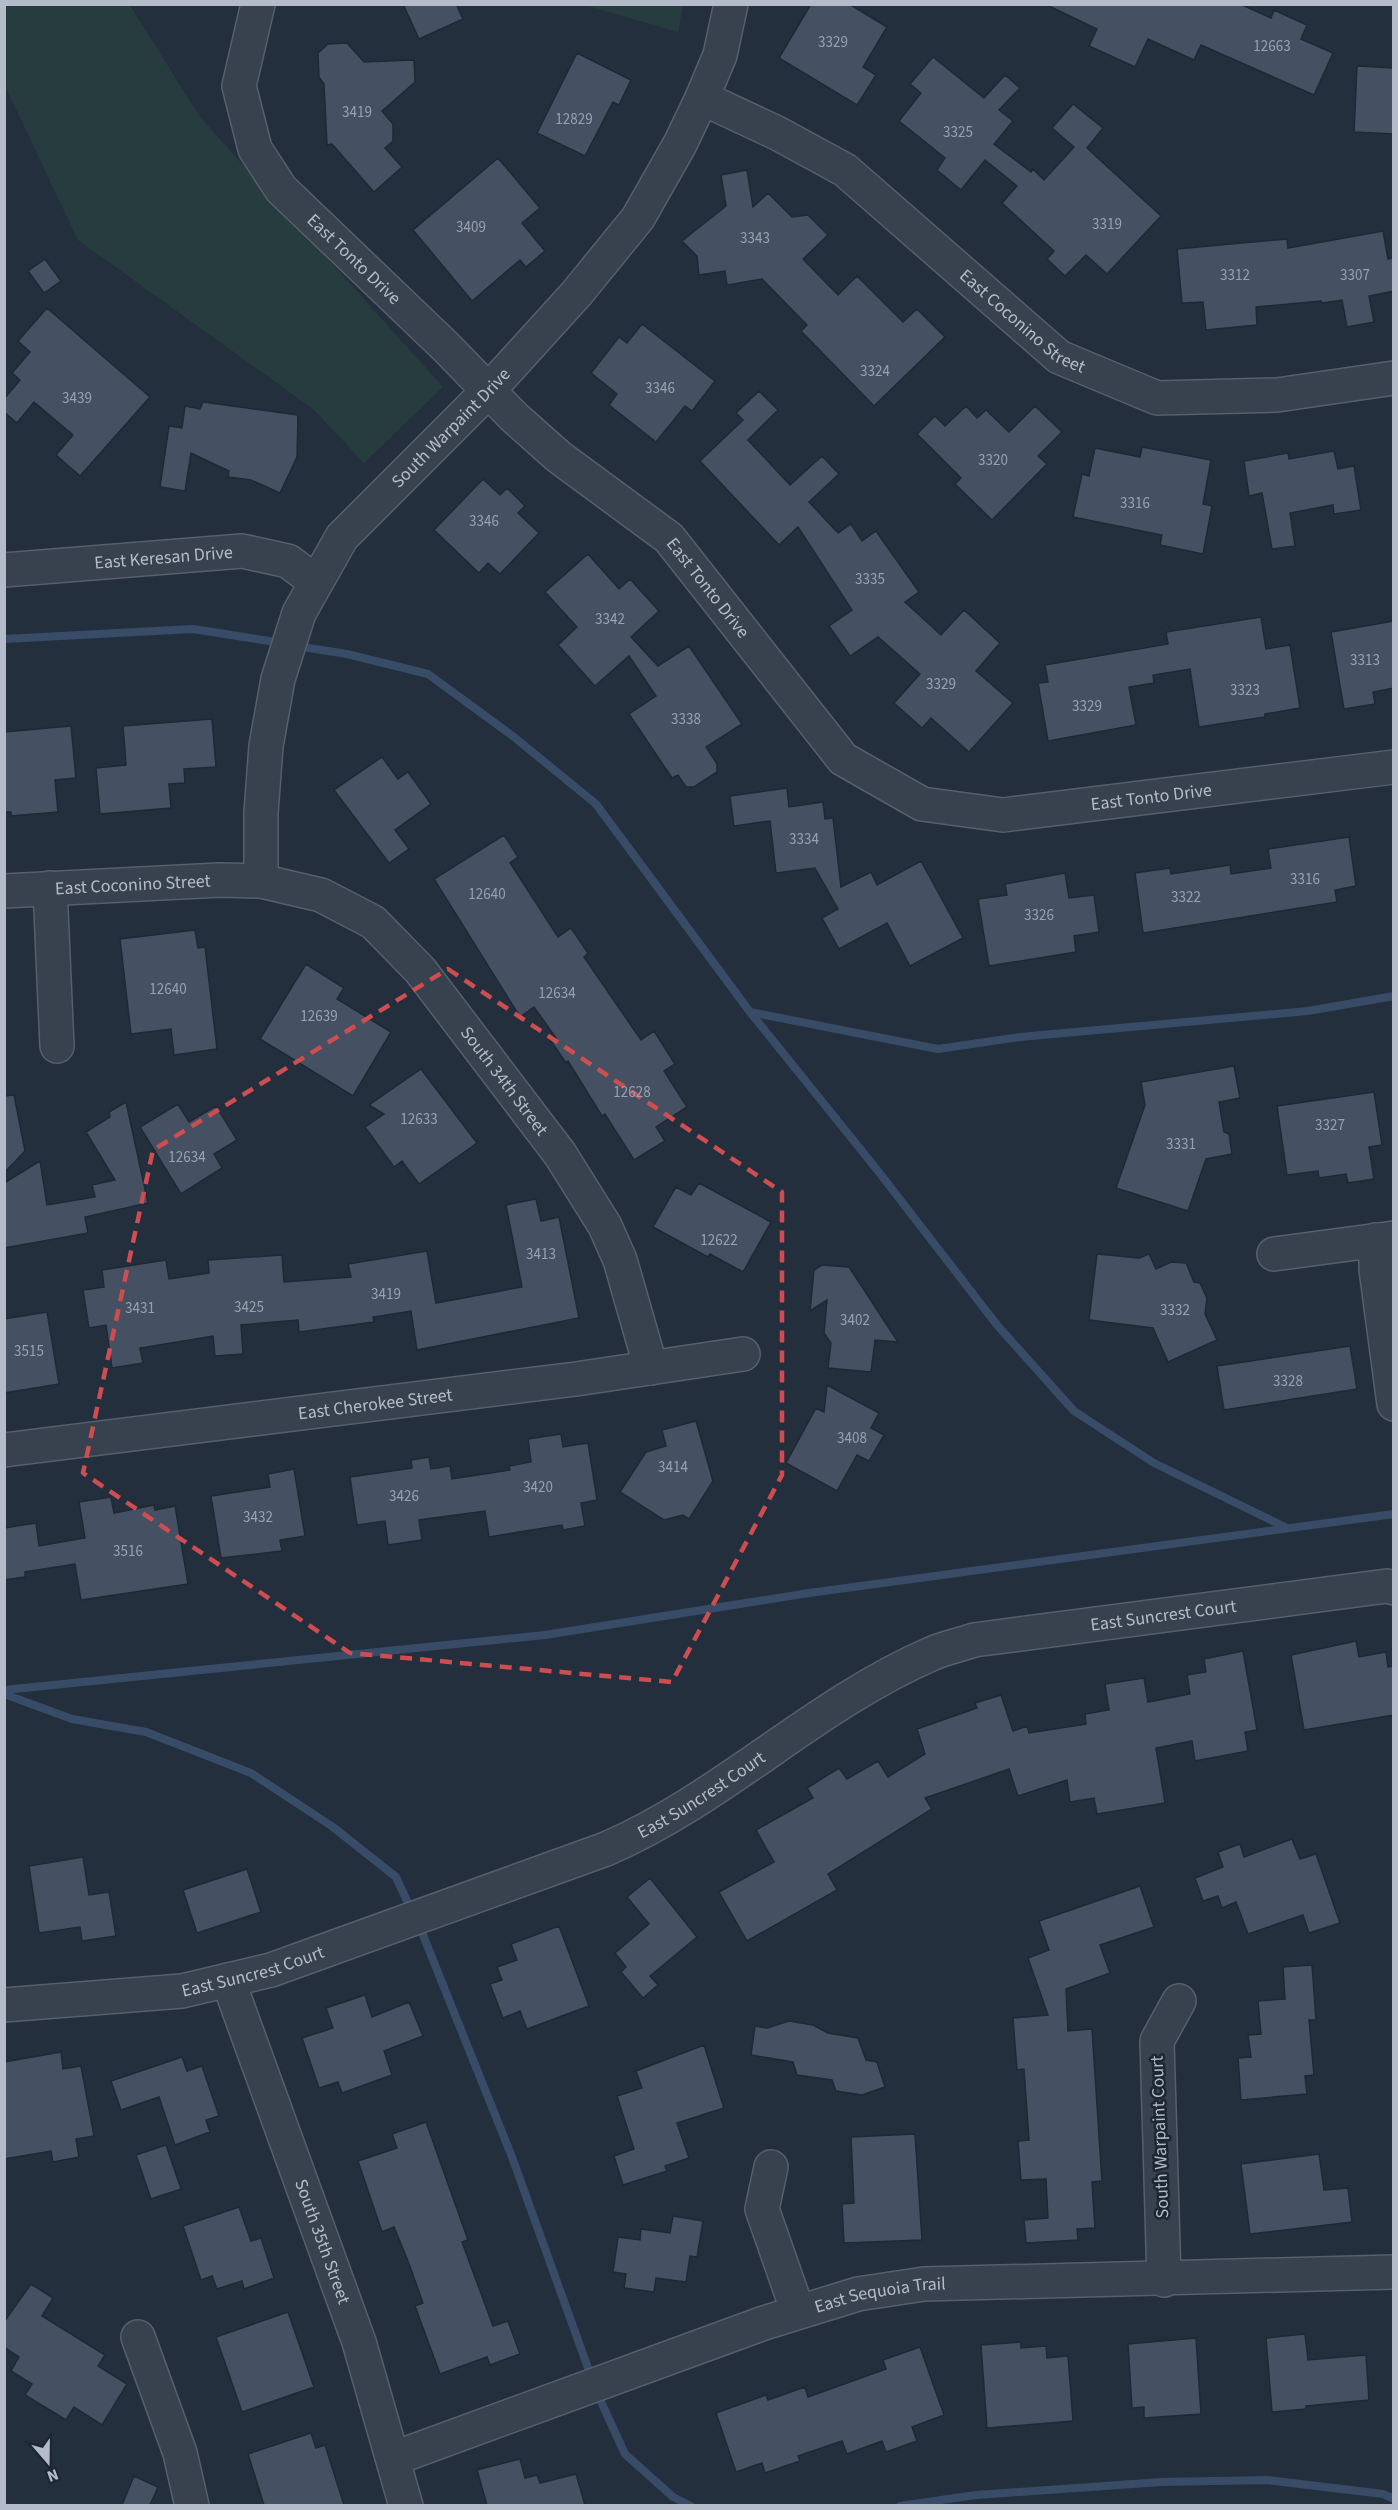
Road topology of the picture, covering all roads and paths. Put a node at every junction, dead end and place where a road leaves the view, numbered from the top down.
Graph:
1 (258, 4) edge
2 (731, 4) edge
3 (702, 98) junction
4 (1394, 378) edge
5 (488, 391) junction
6 (4, 570) edge
7 (316, 582) junction
8 (1394, 767) edge
9 (261, 881) junction
10 (50, 888) junction
11 (4, 891) edge
12 (57, 1046) dead end
13 (1385, 1239) edge
14 (1274, 1254) dead end
15 (743, 1354) dead end
16 (651, 1368) junction
17 (1394, 1404) edge
18 (4, 1450) edge
19 (1394, 1588) edge
20 (228, 1980) junction
21 (1179, 2001) dead end
22 (4, 2005) edge
23 (771, 2167) dead end
24 (1394, 2272) edge
25 (1164, 2280) junction
26 (798, 2312) junction
27 (138, 2337) dead end
28 (395, 2458) junction
29 (192, 2505) edge
30 (406, 2505) edge

1 - 5 street, East Tonto Drive
2 - 3 street, South Warpaint Drive
3 - 4 street, East Coconino Street
3 - 5 street, South Warpaint Drive
5 - 7 street, South Warpaint Drive
5 - 8 street, East Tonto Drive
6 - 7 street, East Keresan Drive
7 - 9 street, South Warpaint Drive
9 - 10 street, East Coconino Street
9 - 16 street, South 34th Street
10 - 11 street, East Coconino Street
10 - 12 street
13 - 14 street
13 - 17 street
15 - 16 street, East Cherokee Street
16 - 18 street, East Cherokee Street
19 - 20 street, East Suncrest Court
20 - 22 street, East Suncrest Court
20 - 28 street, South 35th Street
21 - 25 street, South Warpaint Court
23 - 26 street
24 - 25 street, East Sequoia Trail
25 - 26 street, East Sequoia Trail
26 - 28 street, East Sequoia Trail
27 - 29 street
28 - 30 street, South 35th Street

